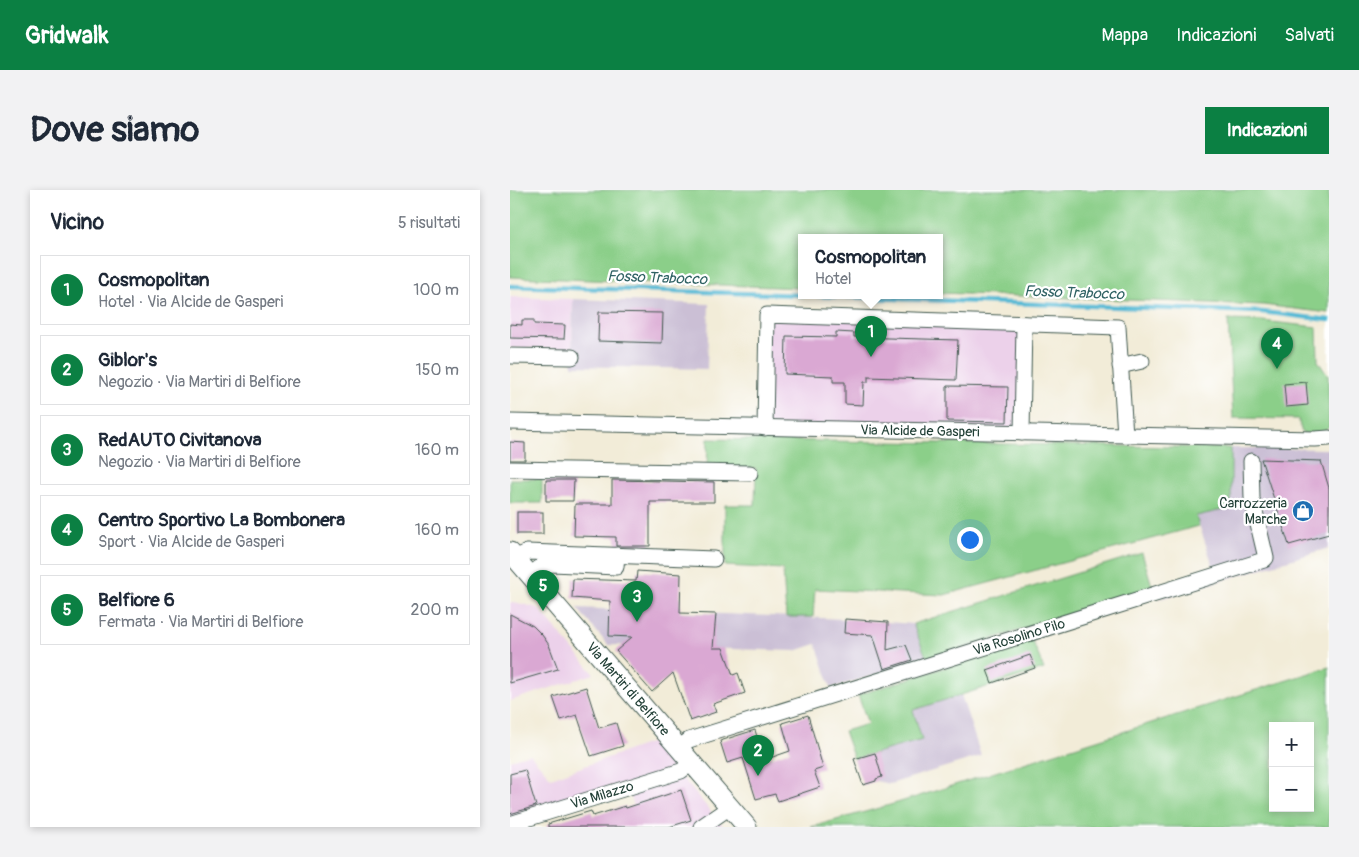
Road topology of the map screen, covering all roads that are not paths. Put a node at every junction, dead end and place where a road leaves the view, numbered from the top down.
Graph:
1 (1024, 324) junction
2 (510, 356) edge
3 (572, 357) dead end
4 (1142, 362) dead end
5 (1120, 366) junction
6 (510, 422) edge
7 (765, 428) junction
8 (1022, 433) junction
9 (1125, 435) junction
10 (1329, 438) edge
11 (1251, 461) dead end
12 (510, 470) edge
13 (750, 473) dead end
14 (512, 554) edge
15 (617, 555) junction
16 (714, 559) dead end
17 (530, 575) junction
18 (679, 748) junction
19 (692, 763) junction
20 (730, 807) junction
21 (510, 824) edge
22 (701, 827) edge
23 (747, 827) edge

1 - 5 street
1 - 7 street
1 - 8 street
2 - 3 street
4 - 5 street
5 - 9 street
6 - 7 street, Via Alcide de Gasperi
7 - 8 street, Via Alcide de Gasperi
8 - 9 street, Via Alcide de Gasperi
9 - 10 street, Via Alcide de Gasperi
11 - 18 street, Via Rosolino Pilo
12 - 13 street
14 - 15 street
14 - 17 main road, Via Martiri di Belfiore
15 - 16 street
15 - 17 street
17 - 18 main road, Via Martiri di Belfiore
18 - 19 main road, Via Martiri di Belfiore
19 - 20 main road, Via Martiri di Belfiore
19 - 21 street, Via Milazzo
20 - 22 street
20 - 23 main road, Via Martiri di Belfiore

